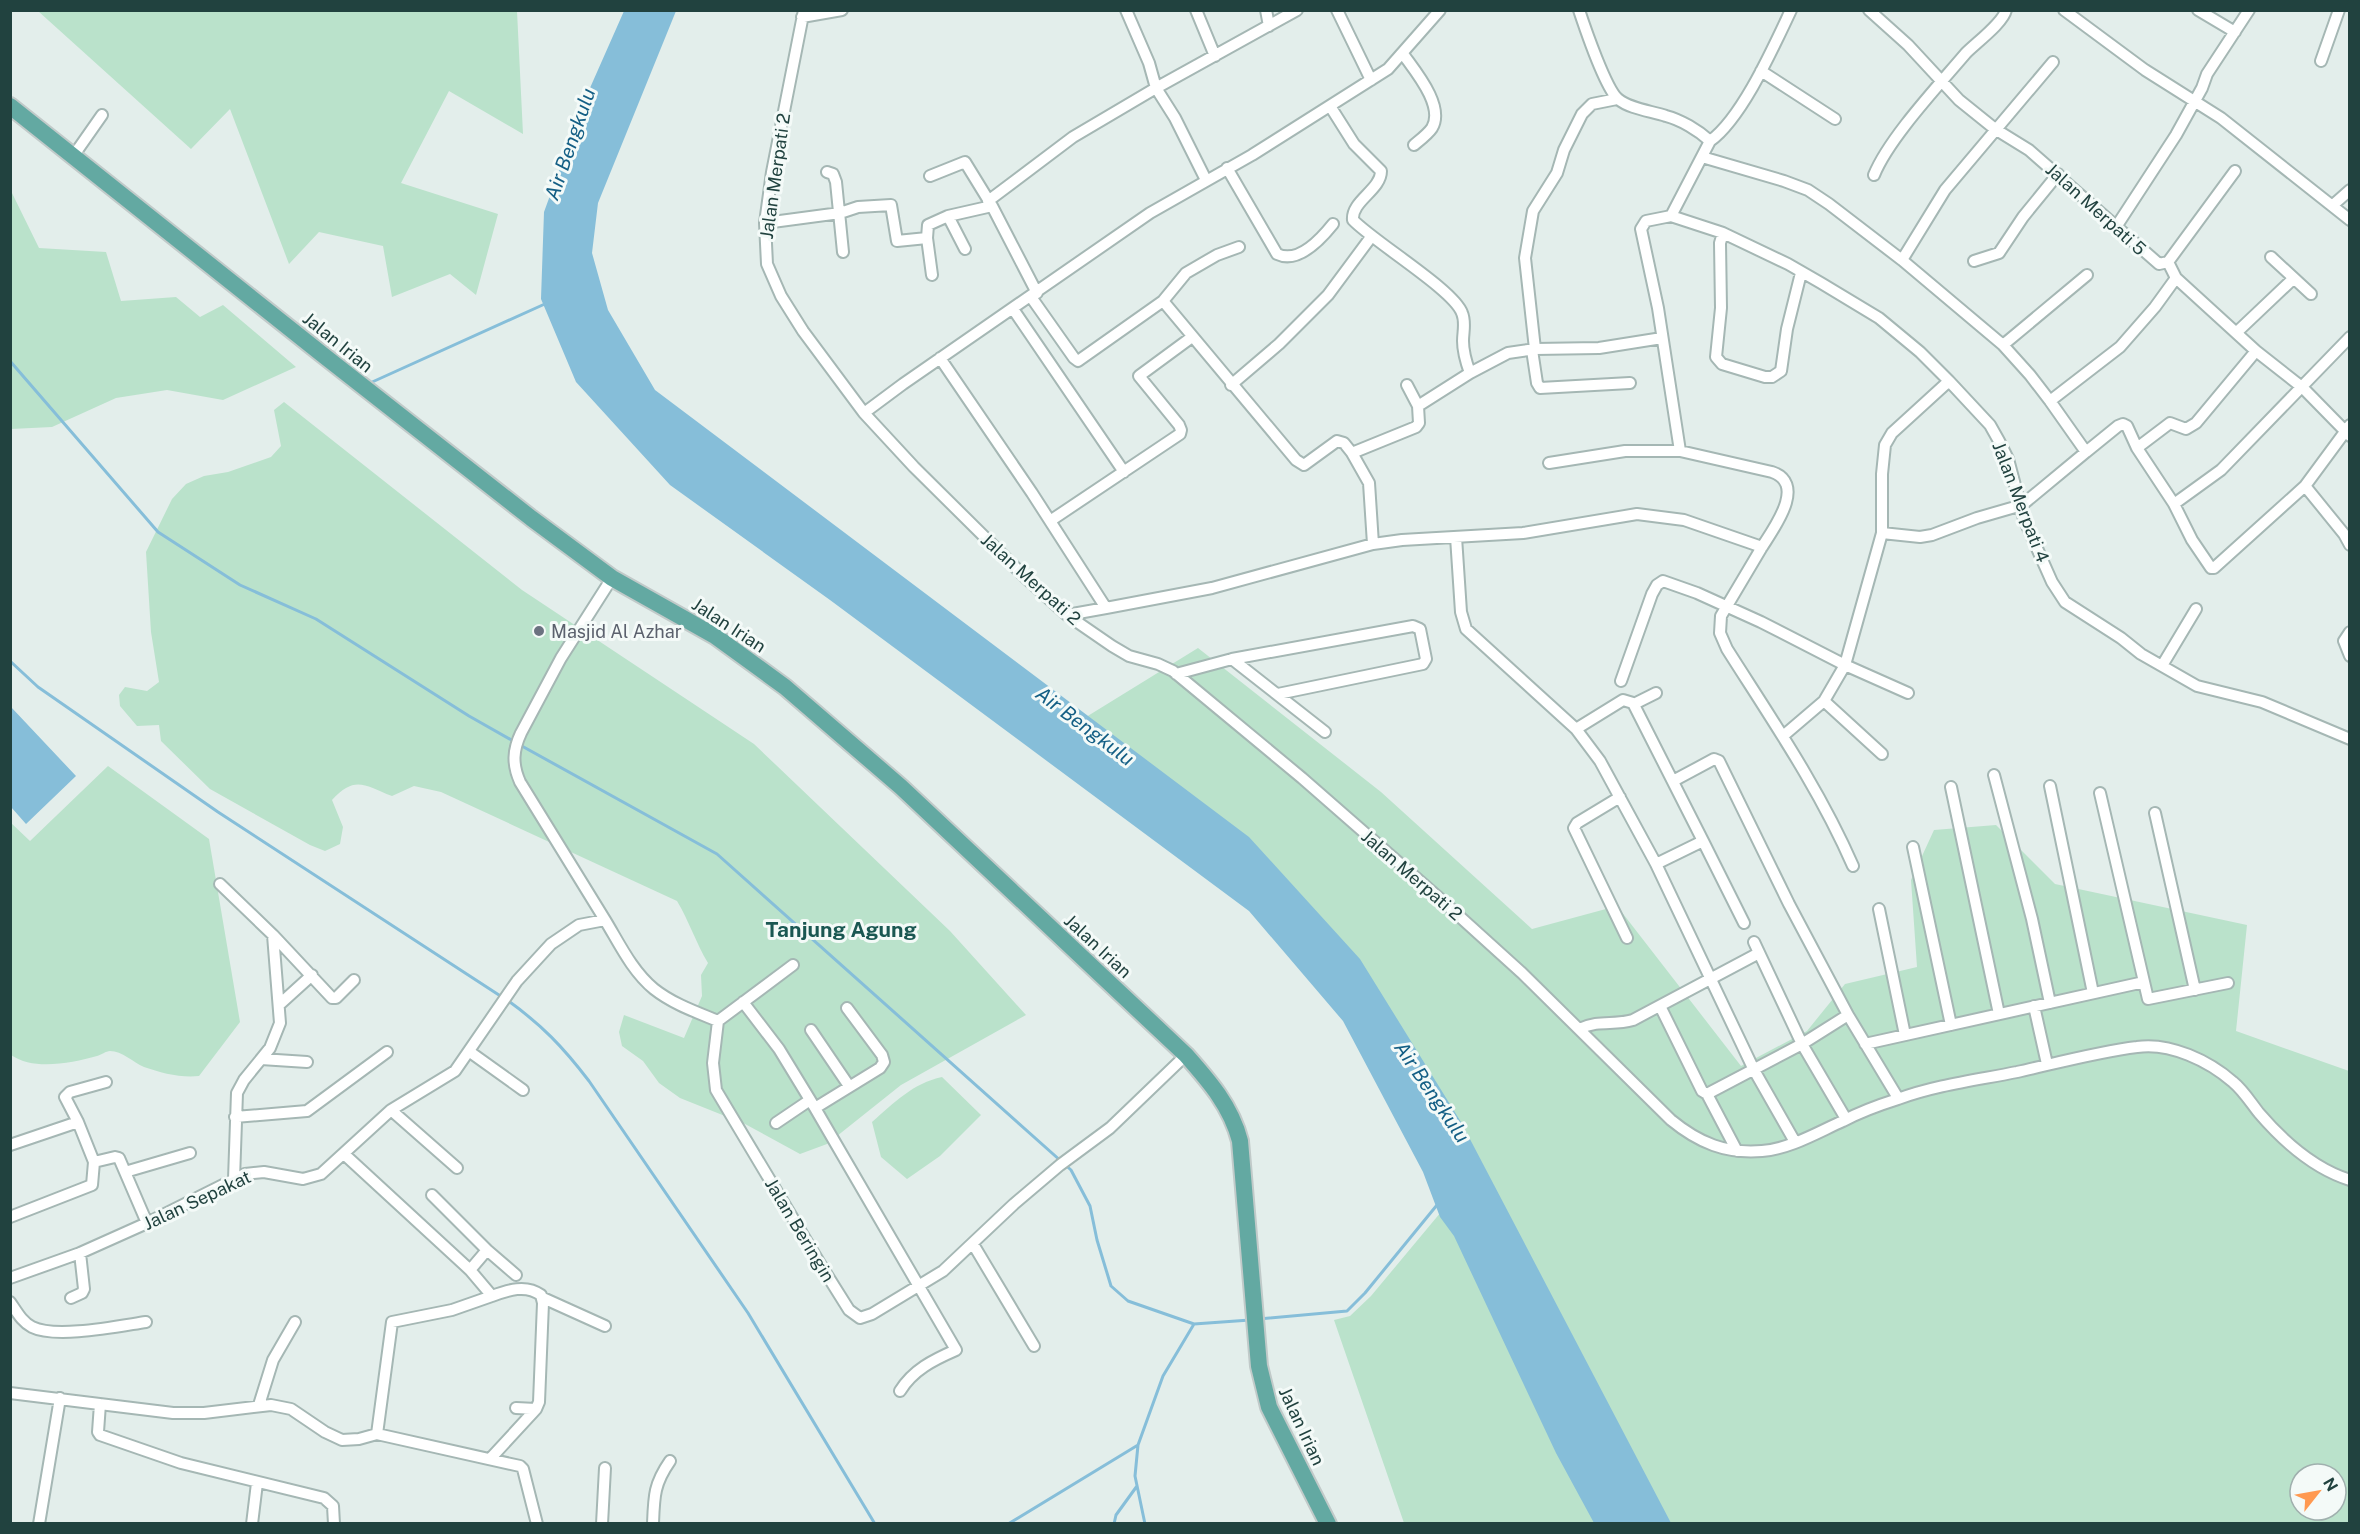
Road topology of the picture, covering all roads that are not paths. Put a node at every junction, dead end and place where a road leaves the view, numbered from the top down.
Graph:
1 (842, 10) edge
2 (1126, 10) edge
3 (1196, 10) edge
4 (1266, 10) edge
5 (1297, 10) edge
6 (1337, 10) edge
7 (1440, 10) edge
8 (1579, 10) edge
9 (1791, 10) edge
10 (1869, 10) edge
11 (2064, 10) edge
12 (2198, 10) edge
13 (2249, 10) edge
14 (2339, 10) edge
15 (2007, 11) edge
16 (803, 14) edge
17 (1269, 26) junction
18 (2235, 33) junction
19 (1403, 54) junction
20 (1215, 56) junction
21 (2321, 61) dead end
22 (2053, 62) dead end
23 (1761, 71) junction
24 (1371, 80) junction
25 (1941, 82) junction
26 (1156, 88) junction
27 (1617, 99) junction
28 (2195, 100) junction
29 (10, 106) edge
30 (1330, 106) junction
31 (102, 115) dead end
32 (1835, 119) dead end
33 (1995, 129) junction
34 (1710, 141) junction
35 (1414, 145) dead end
36 (74, 155) junction
37 (1702, 157) junction
38 (1227, 168) junction
39 (2235, 171) dead end
40 (827, 172) dead end
41 (2058, 174) junction
42 (1874, 175) dead end
43 (930, 176) dead end
44 (1206, 180) junction
45 (2349, 190) edge
46 (990, 203) junction
47 (2333, 205) junction
48 (840, 213) junction
49 (948, 216) junction
50 (1671, 216) junction
51 (2349, 220) edge
52 (765, 223) junction
53 (1333, 224) dead end
54 (2116, 227) junction
55 (1723, 233) junction
56 (1371, 237) junction
57 (927, 238) junction
58 (1239, 247) dead end
59 (965, 249) dead end
60 (843, 252) dead end
61 (2271, 257) dead end
62 (1902, 260) junction
63 (1974, 261) dead end
64 (2168, 262) junction
65 (1801, 273) junction
66 (932, 275) dead end
67 (2087, 275) dead end
68 (2176, 278) junction
69 (2293, 279) junction
70 (2311, 294) dead end
71 (1034, 295) junction
72 (1163, 301) junction
73 (1013, 309) junction
74 (2237, 332) junction
75 (1192, 337) junction
76 (2349, 337) edge
77 (1662, 338) junction
78 (2003, 345) junction
79 (1534, 350) junction
80 (2256, 351) junction
81 (940, 358) junction
82 (1470, 373) junction
83 (1949, 381) junction
84 (1630, 382) dead end
85 (1232, 385) junction
86 (1407, 385) dead end
87 (2302, 388) junction
88 (2050, 401) junction
89 (1418, 406) junction
90 (864, 413) junction
91 (2348, 431) edge
92 (2138, 448) junction
93 (1680, 451) junction
94 (2086, 452) junction
95 (1352, 453) junction
96 (1549, 463) dead end
97 (1124, 472) junction
98 (2305, 486) junction
99 (2174, 504) junction
100 (2022, 505) junction
101 (1050, 521) junction
102 (1882, 533) junction
103 (1456, 537) junction
104 (1373, 544) junction
105 (2349, 545) edge
106 (1762, 547) junction
107 (612, 578) junction
108 (1727, 607) junction
109 (1106, 608) junction
110 (2196, 609) dead end
111 (1067, 615) junction
112 (2349, 632) edge
113 (2349, 656) edge
114 (1232, 659) junction
115 (2163, 664) junction
116 (1845, 665) junction
117 (1176, 674) junction
118 (1621, 681) dead end
119 (1656, 693) dead end
120 (1908, 693) dead end
121 (1278, 694) junction
122 (1824, 701) junction
123 (1634, 704) junction
124 (1576, 729) junction
125 (1325, 732) dead end
126 (1783, 736) junction
127 (2349, 739) edge
128 (1882, 754) dead end
129 (1994, 775) dead end
130 (1672, 781) junction
131 (2050, 786) dead end
132 (1951, 787) dead end
133 (2100, 793) dead end
134 (1620, 797) junction
135 (2155, 813) dead end
136 (1702, 841) junction
137 (1913, 847) dead end
138 (1656, 864) junction
139 (1853, 866) dead end
140 (220, 884) dead end
141 (1879, 909) dead end
142 (605, 920) junction
143 (1744, 923) dead end
144 (273, 935) junction
145 (1627, 938) dead end
146 (1754, 942) dead end
147 (1759, 953) junction
148 (794, 965) dead end
149 (312, 975) junction
150 (1711, 978) junction
151 (354, 980) dead end
152 (2144, 982) junction
153 (2228, 983) dead end
154 (2195, 990) junction
155 (2093, 993) junction
156 (743, 1002) junction
157 (2050, 1003) junction
158 (280, 1005) junction
159 (1660, 1006) junction
160 (2034, 1006) junction
161 (847, 1008) dead end
162 (1999, 1014) junction
163 (1848, 1015) junction
164 (718, 1021) junction
165 (1951, 1025) junction
166 (1580, 1029) junction
167 (811, 1030) dead end
168 (1905, 1035) junction
169 (1802, 1044) junction
170 (1865, 1044) junction
171 (387, 1052) dead end
172 (470, 1052) junction
173 (1186, 1055) junction
174 (261, 1059) junction
175 (307, 1062) dead end
176 (2047, 1064) junction
177 (1754, 1070) junction
178 (106, 1082) dead end
179 (849, 1086) junction
180 (523, 1090) dead end
181 (1707, 1094) junction
182 (1898, 1098) junction
183 (813, 1104) junction
184 (391, 1110) junction
185 (235, 1117) junction
186 (1846, 1119) junction
187 (78, 1122) junction
188 (776, 1123) dead end
189 (1795, 1142) junction
190 (10, 1146) edge
191 (1737, 1151) junction
192 (190, 1153) dead end
193 (344, 1154) junction
194 (94, 1162) junction
195 (457, 1168) dead end
196 (125, 1172) junction
197 (234, 1179) junction
198 (2349, 1180) edge
199 (432, 1195) dead end
200 (10, 1218) edge
201 (147, 1223) junction
202 (973, 1244) junction
203 (487, 1250) junction
204 (80, 1252) junction
205 (470, 1270) junction
206 (516, 1275) dead end
207 (10, 1278) edge
208 (919, 1287) junction
209 (492, 1296) junction
210 (70, 1298) dead end
211 (543, 1298) junction
212 (10, 1302) edge
213 (146, 1322) dead end
214 (295, 1322) dead end
215 (605, 1326) dead end
216 (1034, 1346) dead end
217 (900, 1391) dead end
218 (10, 1394) edge
219 (60, 1398) junction
220 (100, 1404) junction
221 (259, 1405) junction
222 (516, 1408) dead end
223 (536, 1409) junction
224 (377, 1434) junction
225 (490, 1459) junction
226 (670, 1461) dead end
227 (605, 1468) dead end
228 (257, 1482) junction
229 (39, 1524) edge
230 (252, 1524) edge
231 (334, 1524) edge
232 (537, 1524) edge
233 (602, 1524) edge
234 (653, 1524) edge
235 (1328, 1524) edge

1 - 16 street
2 - 26 street
3 - 20 street
4 - 17 street
5 - 17 street
6 - 24 street
7 - 19 street
8 - 27 street
9 - 23 street
10 - 25 street, Jalan Merpati 5
11 - 28 street
12 - 18 street
13 - 18 street
14 - 21 street
15 - 25 street
16 - 52 street, Jalan Merpati 2
17 - 20 street
18 - 28 street
19 - 24 street
19 - 35 street
20 - 26 street
22 - 33 street
23 - 32 street
23 - 34 street
24 - 30 street
25 - 33 street, Jalan Merpati 5
25 - 42 street
26 - 44 street
26 - 46 street
27 - 34 street
27 - 79 street
28 - 47 street
28 - 54 street
29 - 36 main road, Jalan Irian
30 - 38 street
30 - 56 street
31 - 36 street
33 - 41 street, Jalan Merpati 5
33 - 62 street
34 - 37 street
36 - 107 main road, Jalan Irian
37 - 50 street
37 - 62 street
38 - 44 street
38 - 53 street
39 - 64 street
40 - 48 street
41 - 54 street, Jalan Merpati 5
41 - 63 street
43 - 46 street
44 - 71 street
45 - 47 street
46 - 49 street
46 - 71 street
47 - 51 street
48 - 52 street
48 - 57 street
48 - 60 street
49 - 57 street
49 - 59 street
50 - 55 street, Jalan Merpati 4
50 - 77 street
52 - 90 street, Jalan Merpati 2
54 - 64 street, Jalan Merpati 5
55 - 65 street, Jalan Merpati 4
55 - 65 street
56 - 82 street
56 - 85 street
57 - 66 street
58 - 72 street
61 - 69 street
62 - 78 street
64 - 68 street, Jalan Merpati 5
65 - 83 street, Jalan Merpati 4
67 - 78 street
68 - 74 street, Jalan Merpati 5
68 - 88 street
69 - 70 street
69 - 74 street
71 - 72 street
71 - 73 street
72 - 75 street
73 - 81 street
73 - 97 street
74 - 80 street, Jalan Merpati 5
75 - 85 street
75 - 97 street
76 - 87 street
77 - 79 street
77 - 93 street
78 - 88 street
79 - 82 street
79 - 84 street
80 - 87 street, Jalan Merpati 5
80 - 92 street
81 - 90 street
81 - 101 street
82 - 89 street
83 - 100 street, Jalan Merpati 4
83 - 102 street
85 - 95 street
86 - 89 street
87 - 91 street, Jalan Merpati 5
87 - 99 street
88 - 94 street
89 - 95 street
90 - 111 street, Jalan Merpati 2
91 - 98 street
92 - 94 street
92 - 99 street
93 - 96 street
93 - 106 street
94 - 100 street
95 - 104 street
97 - 101 street
98 - 99 street
98 - 105 street
100 - 102 street
100 - 115 street, Jalan Merpati 4
101 - 109 street
102 - 116 street
103 - 104 street
103 - 106 street
103 - 124 street
104 - 109 street
106 - 108 street
107 - 142 street
107 - 173 main road, Jalan Irian
108 - 116 street
108 - 118 street
108 - 126 street
109 - 111 street
110 - 115 street
111 - 117 street, Jalan Merpati 2
112 - 113 street
114 - 117 street
114 - 121 street
114 - 121 street
115 - 127 street, Jalan Merpati 4
116 - 120 street
116 - 122 street
117 - 166 street, Jalan Merpati 2
119 - 123 street
121 - 125 street
122 - 126 street
122 - 128 street
123 - 124 street
123 - 130 street
124 - 134 street
126 - 139 street
129 - 157 street
130 - 136 street
130 - 163 street
131 - 155 street
132 - 162 street
133 - 152 street
134 - 138 street
134 - 145 street
135 - 154 street
136 - 138 street
136 - 143 street
137 - 165 street
138 - 150 street
140 - 144 street
141 - 168 street
142 - 164 street
142 - 172 street, Jalan Sepakat
144 - 149 street
144 - 158 street
146 - 147 street
147 - 150 street
147 - 169 street
148 - 156 street
149 - 151 street
149 - 158 street
150 - 159 street
150 - 177 street
152 - 154 street
152 - 155 street
153 - 154 street
155 - 157 street
156 - 164 street
156 - 183 street
157 - 160 street
158 - 174 street
159 - 166 street
159 - 181 street
160 - 162 street
160 - 176 street
161 - 179 street
162 - 165 street
163 - 169 street
163 - 170 street
164 - 208 street, Jalan Beringin
165 - 168 street
166 - 191 street, Jalan Merpati 2
167 - 179 street
168 - 170 street
169 - 177 street
169 - 186 street
170 - 182 street
171 - 185 street
172 - 180 street
172 - 184 street, Jalan Sepakat
173 - 202 street, Jalan Beringin
173 - 235 main road, Jalan Irian
174 - 175 street
174 - 185 street
176 - 182 street, Jalan Merpati 2
176 - 198 street, Jalan Merpati 2
177 - 181 street
177 - 189 street
178 - 187 street
179 - 183 street
181 - 191 street
182 - 186 street, Jalan Merpati 2
183 - 188 street
183 - 208 street
184 - 193 street, Jalan Sepakat
184 - 195 street
185 - 197 street
186 - 189 street, Jalan Merpati 2
187 - 190 street
187 - 194 street
189 - 191 street, Jalan Merpati 2
192 - 196 street
193 - 197 street, Jalan Sepakat
193 - 205 street
194 - 196 street
194 - 200 street
196 - 201 street
197 - 201 street, Jalan Sepakat
199 - 203 street
201 - 204 street, Jalan Sepakat
202 - 208 street, Jalan Beringin
202 - 216 street
203 - 205 street
203 - 206 street
204 - 207 street, Jalan Sepakat
204 - 210 street
205 - 209 street
208 - 217 street
209 - 211 street
209 - 224 street
211 - 215 street
211 - 223 street
212 - 213 street
214 - 221 street
218 - 219 street
219 - 220 street
219 - 229 street
220 - 221 street
220 - 228 street
221 - 224 street
222 - 223 street
223 - 225 street
224 - 225 street
225 - 232 street
226 - 234 street
227 - 233 street
228 - 230 street
228 - 231 street

